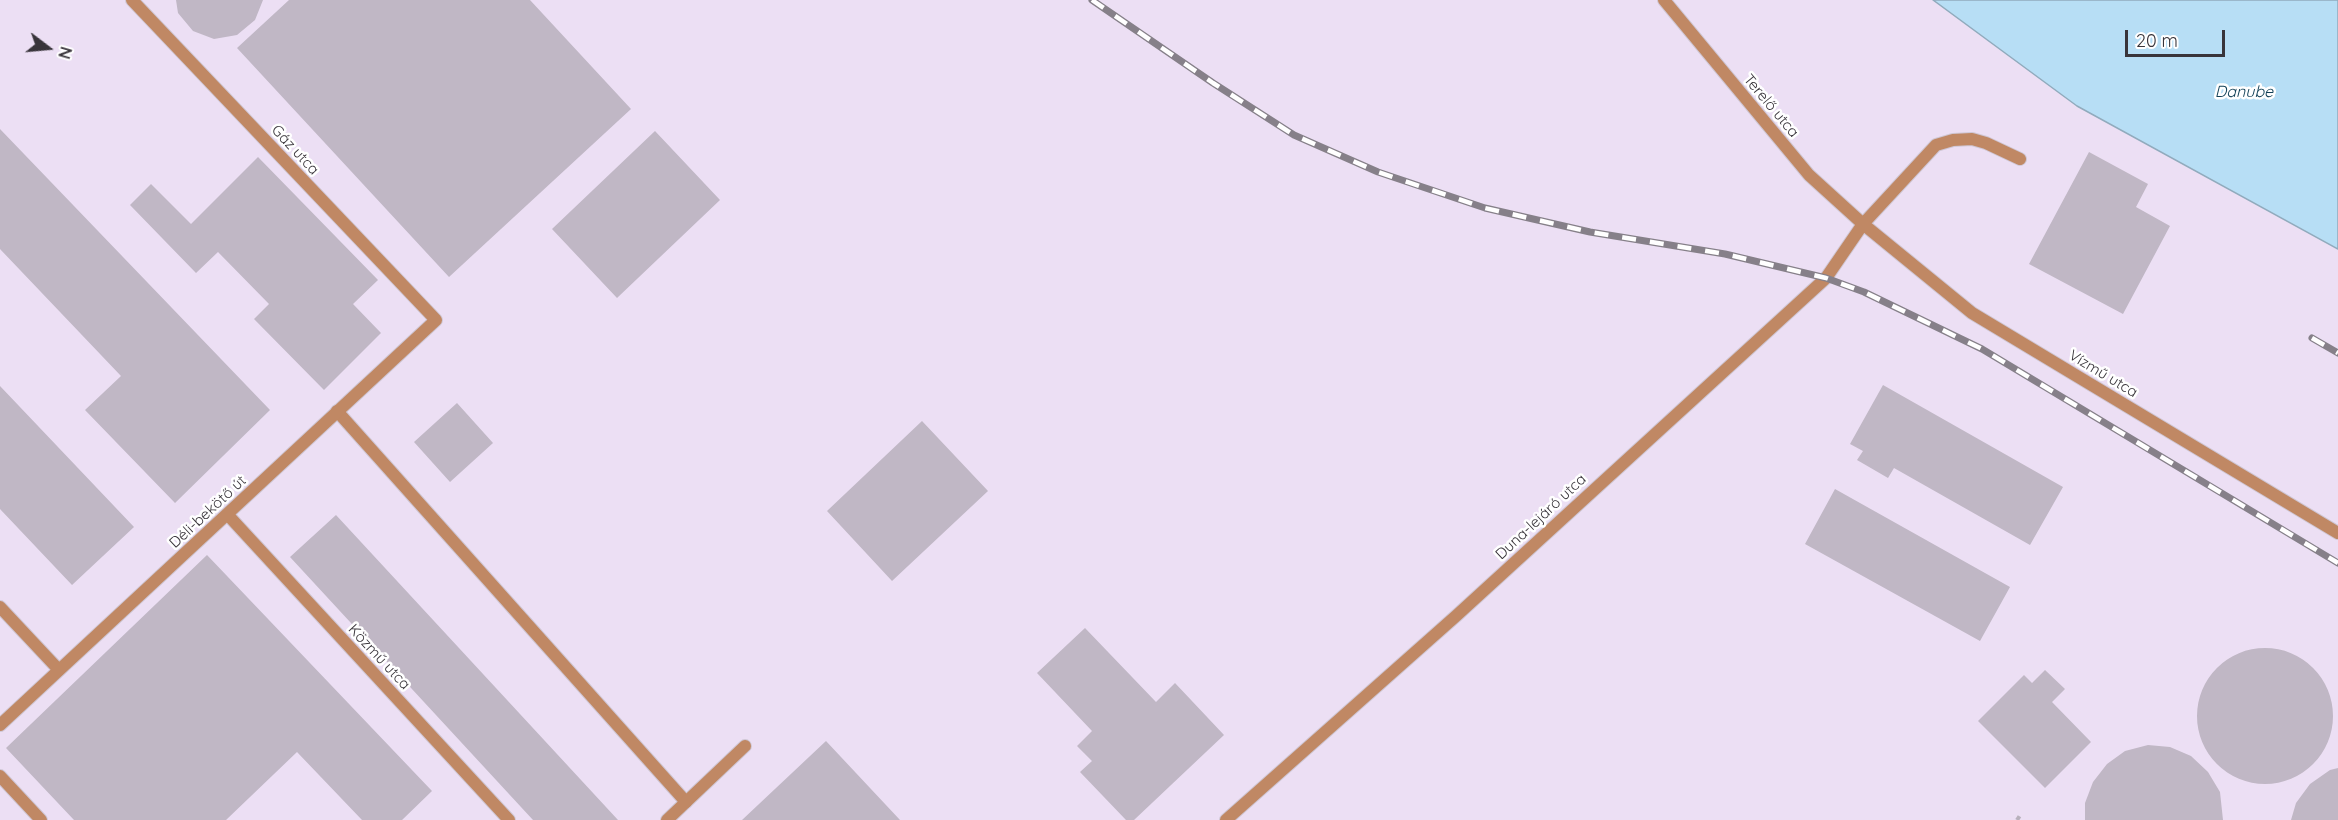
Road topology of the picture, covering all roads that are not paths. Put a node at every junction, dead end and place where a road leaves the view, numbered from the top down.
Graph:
1 (132, 0) edge
2 (1664, 0) edge
3 (2020, 159) dead end
4 (1863, 224) junction
5 (436, 320) joint
6 (338, 411) junction
7 (227, 514) junction
8 (2338, 534) edge
9 (0, 607) edge
10 (59, 670) junction
11 (0, 725) edge
12 (745, 746) dead end
13 (0, 776) edge
14 (686, 802) junction
15 (41, 820) edge
16 (509, 820) edge
17 (667, 820) edge
18 (1226, 820) edge

1 - 5 street, Gáz utca
2 - 4 street, Terelő utca
3 - 4 street, Duna-lejáró utca
4 - 8 street, Vízmű utca
4 - 18 street, Duna-lejáró utca
5 - 6 street, Déli-bekötő út
6 - 7 street, Déli-bekötő út
6 - 14 street
7 - 10 street, Déli-bekötő út
7 - 16 street, Közmű utca
9 - 10 street
10 - 11 street, Déli-bekötő út
12 - 14 street
13 - 15 street
14 - 17 street

